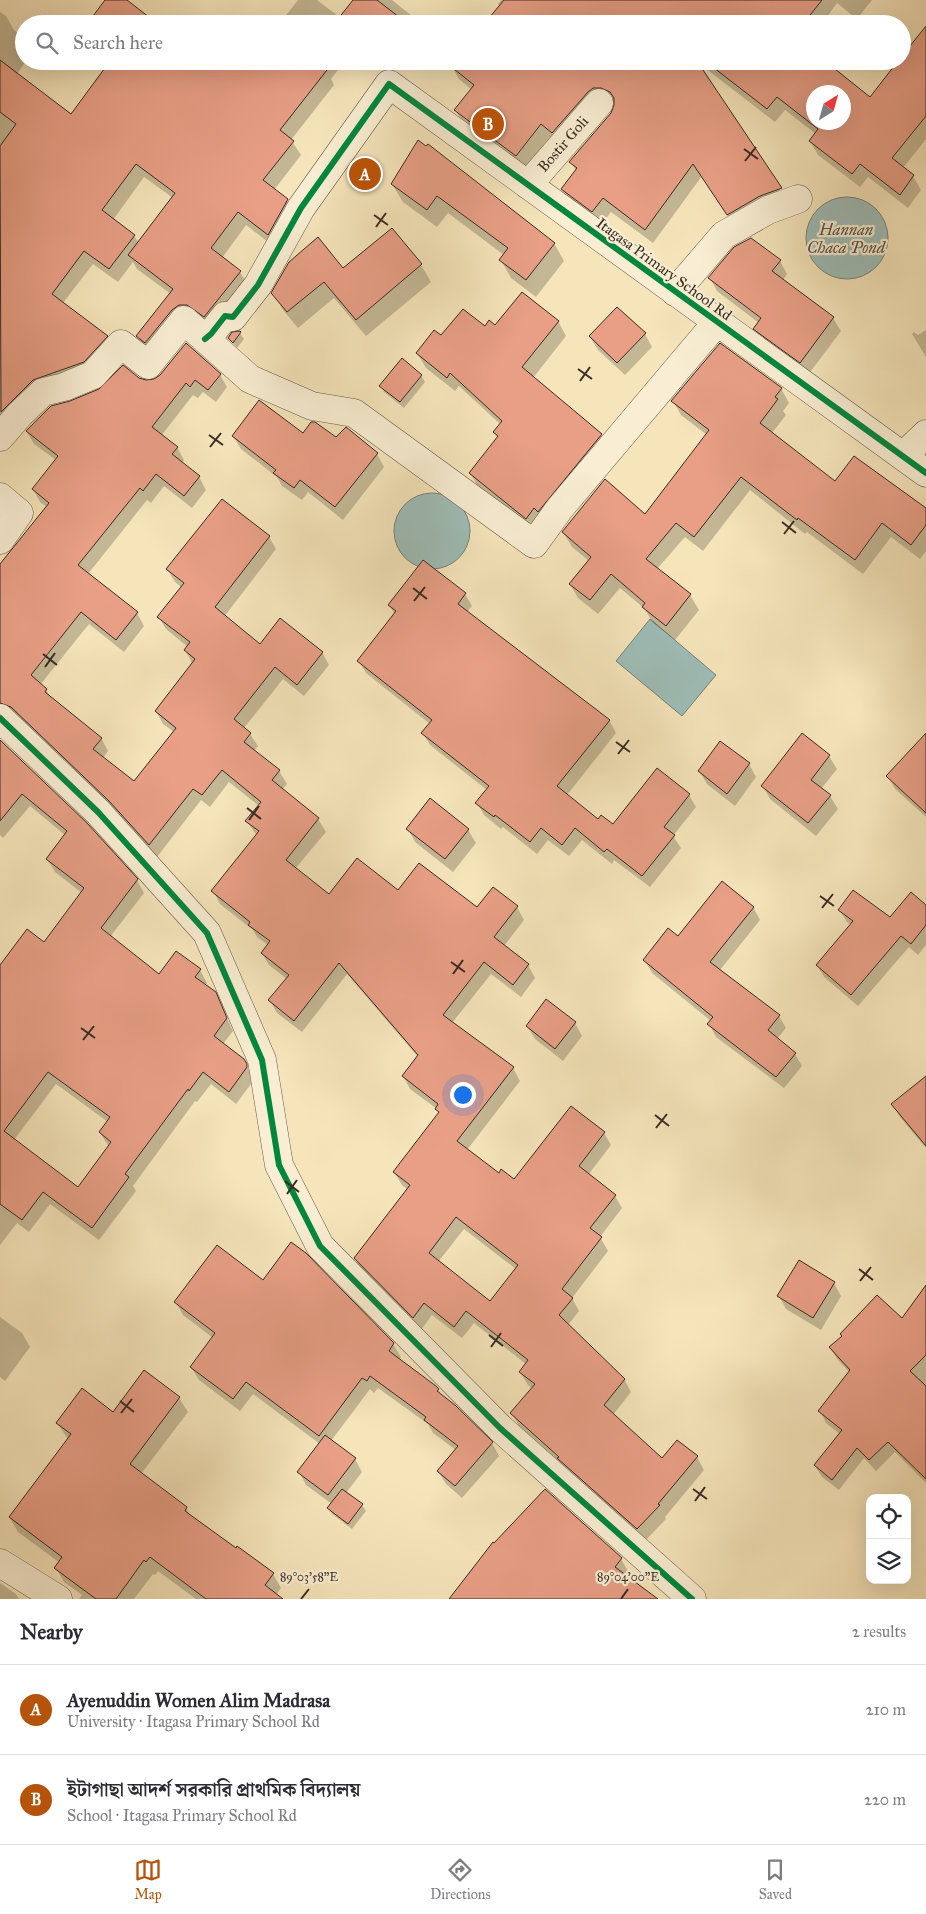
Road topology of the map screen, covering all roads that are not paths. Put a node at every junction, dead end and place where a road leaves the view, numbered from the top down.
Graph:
1 (598, 103) dead end
2 (528, 185) junction
3 (798, 199) dead end
4 (675, 292) junction
5 (717, 322) junction
6 (205, 339) junction
7 (926, 434) edge
8 (0, 437) edge
9 (903, 456) junction
10 (926, 473) edge
11 (0, 497) edge
12 (0, 540) edge
13 (0, 718) edge
14 (0, 1563) edge
15 (58, 1599) edge
16 (692, 1599) edge

1 - 2 street, Bostir Goli
2 - 4 street, Itagasa Primary School Rd
2 - 6 street, Itagasa Primary School Rd
3 - 4 street
4 - 5 street, Itagasa Primary School Rd
5 - 6 street
5 - 9 street, Itagasa Primary School Rd
6 - 8 street
7 - 9 street
9 - 10 street, Itagasa Primary School Rd
11 - 12 street
13 - 16 street
14 - 15 street

